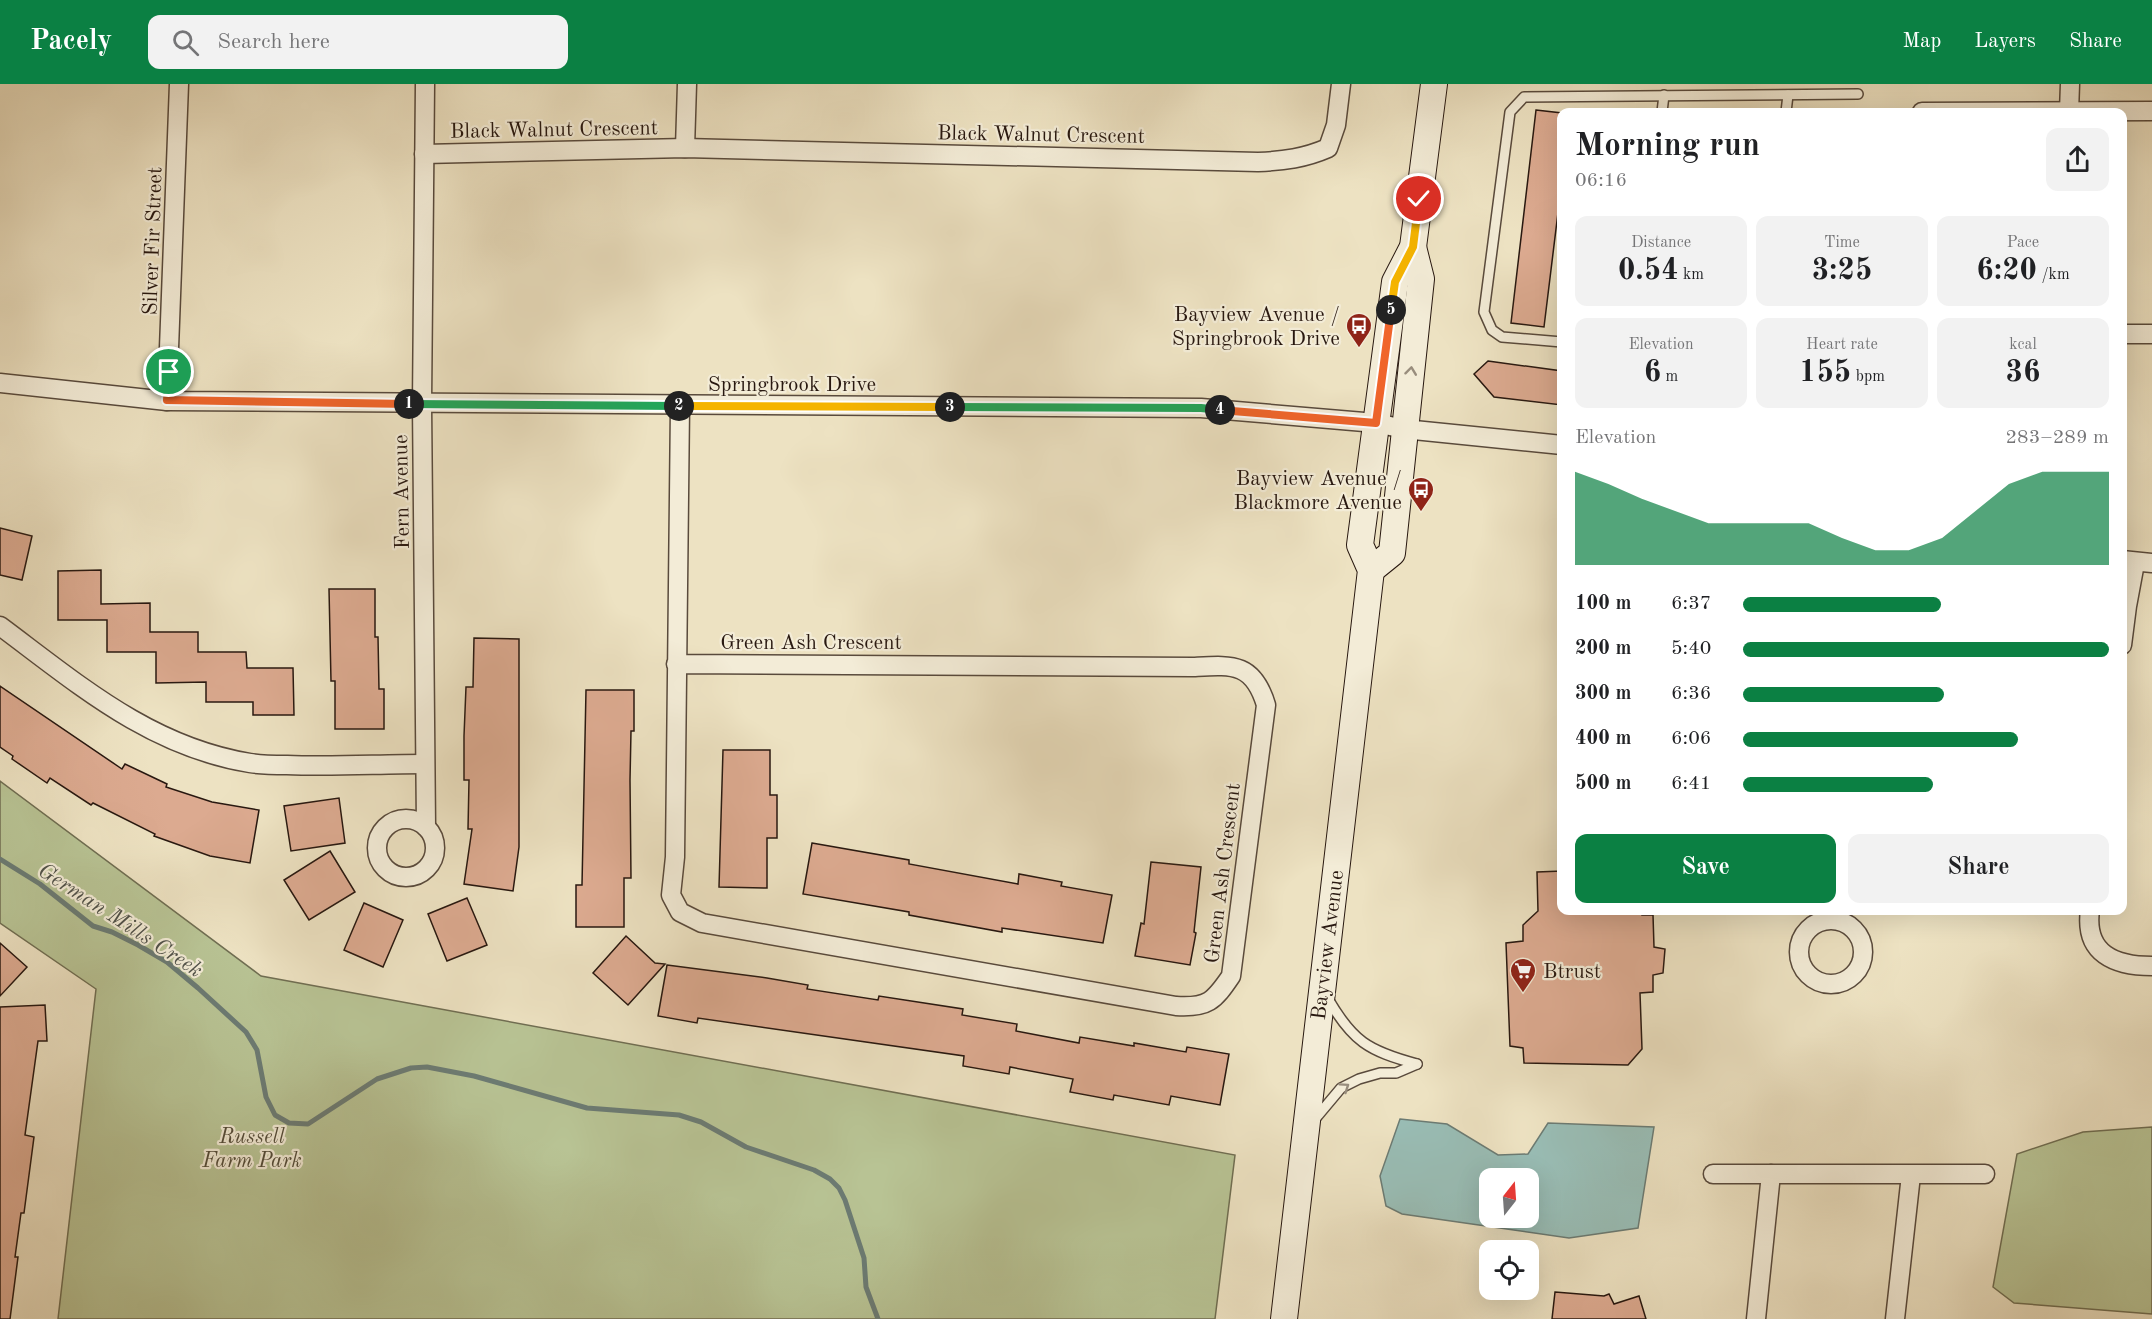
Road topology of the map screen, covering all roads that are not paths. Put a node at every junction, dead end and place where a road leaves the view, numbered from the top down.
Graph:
1 (178, 84) edge
2 (424, 84) edge
3 (687, 84) edge
4 (1341, 84) edge
5 (1434, 84) edge
6 (2070, 84) edge
7 (1858, 94) dead end
8 (1664, 95) junction
9 (1788, 95) junction
10 (1662, 108) edge
11 (1786, 108) edge
12 (2069, 108) edge
13 (2127, 111) edge
14 (2152, 111) edge
15 (685, 148) junction
16 (424, 154) junction
17 (1413, 247) junction
18 (2127, 334) edge
19 (2152, 334) edge
20 (1557, 342) edge
21 (0, 383) edge
22 (167, 400) junction
23 (422, 404) junction
24 (680, 406) junction
25 (1376, 423) junction
26 (1404, 429) junction
27 (1557, 444) edge
28 (2136, 562) edge
29 (1371, 570) junction
30 (2127, 606) edge
31 (0, 626) edge
32 (676, 664) junction
33 (424, 764) junction
34 (426, 827) dead end
35 (2089, 915) edge
36 (2152, 966) edge
37 (1322, 988) junction
38 (1305, 1129) junction
39 (1713, 1174) dead end
40 (1772, 1174) junction
41 (1985, 1174) dead end
42 (1911, 1175) junction
43 (1284, 1319) edge
44 (1756, 1319) edge
45 (1895, 1319) edge

1 - 22 street, Silver Fir Street
2 - 16 street, Fern Avenue
3 - 15 street, Black Walnut Crescent
4 - 15 street, Black Walnut Crescent
5 - 17 main road, Bayview Avenue
6 - 12 street
7 - 9 lane
8 - 9 lane
8 - 10 lane
8 - 20 lane
9 - 11 lane
13 - 14 street
15 - 16 street, Black Walnut Crescent
16 - 23 street, Fern Avenue
17 - 25 main road, Bayview Avenue
26 -> 17 main road, Bayview Avenue
18 - 19 street
21 - 22 street, Springbrook Drive
22 - 23 street, Springbrook Drive
23 - 24 street, Springbrook Drive
23 - 33 street, Fern Avenue
24 - 25 street, Springbrook Drive
24 - 32 street, Green Ash Crescent
25 - 26 street, Springbrook Drive
25 - 29 main road, Bayview Avenue
26 - 27 street, Springbrook Drive
26 - 29 main road, Bayview Avenue
28 - 30 street
29 - 37 main road, Bayview Avenue
31 - 33 street
32 - 32 street, Green Ash Crescent
33 - 34 street, Fern Avenue
35 - 36 street
37 - 38 main road, Bayview Avenue
38 -> 37 lane
38 - 43 main road, Bayview Avenue
39 - 40 street
40 - 42 street
40 - 44 street
41 - 42 street
42 - 45 street

